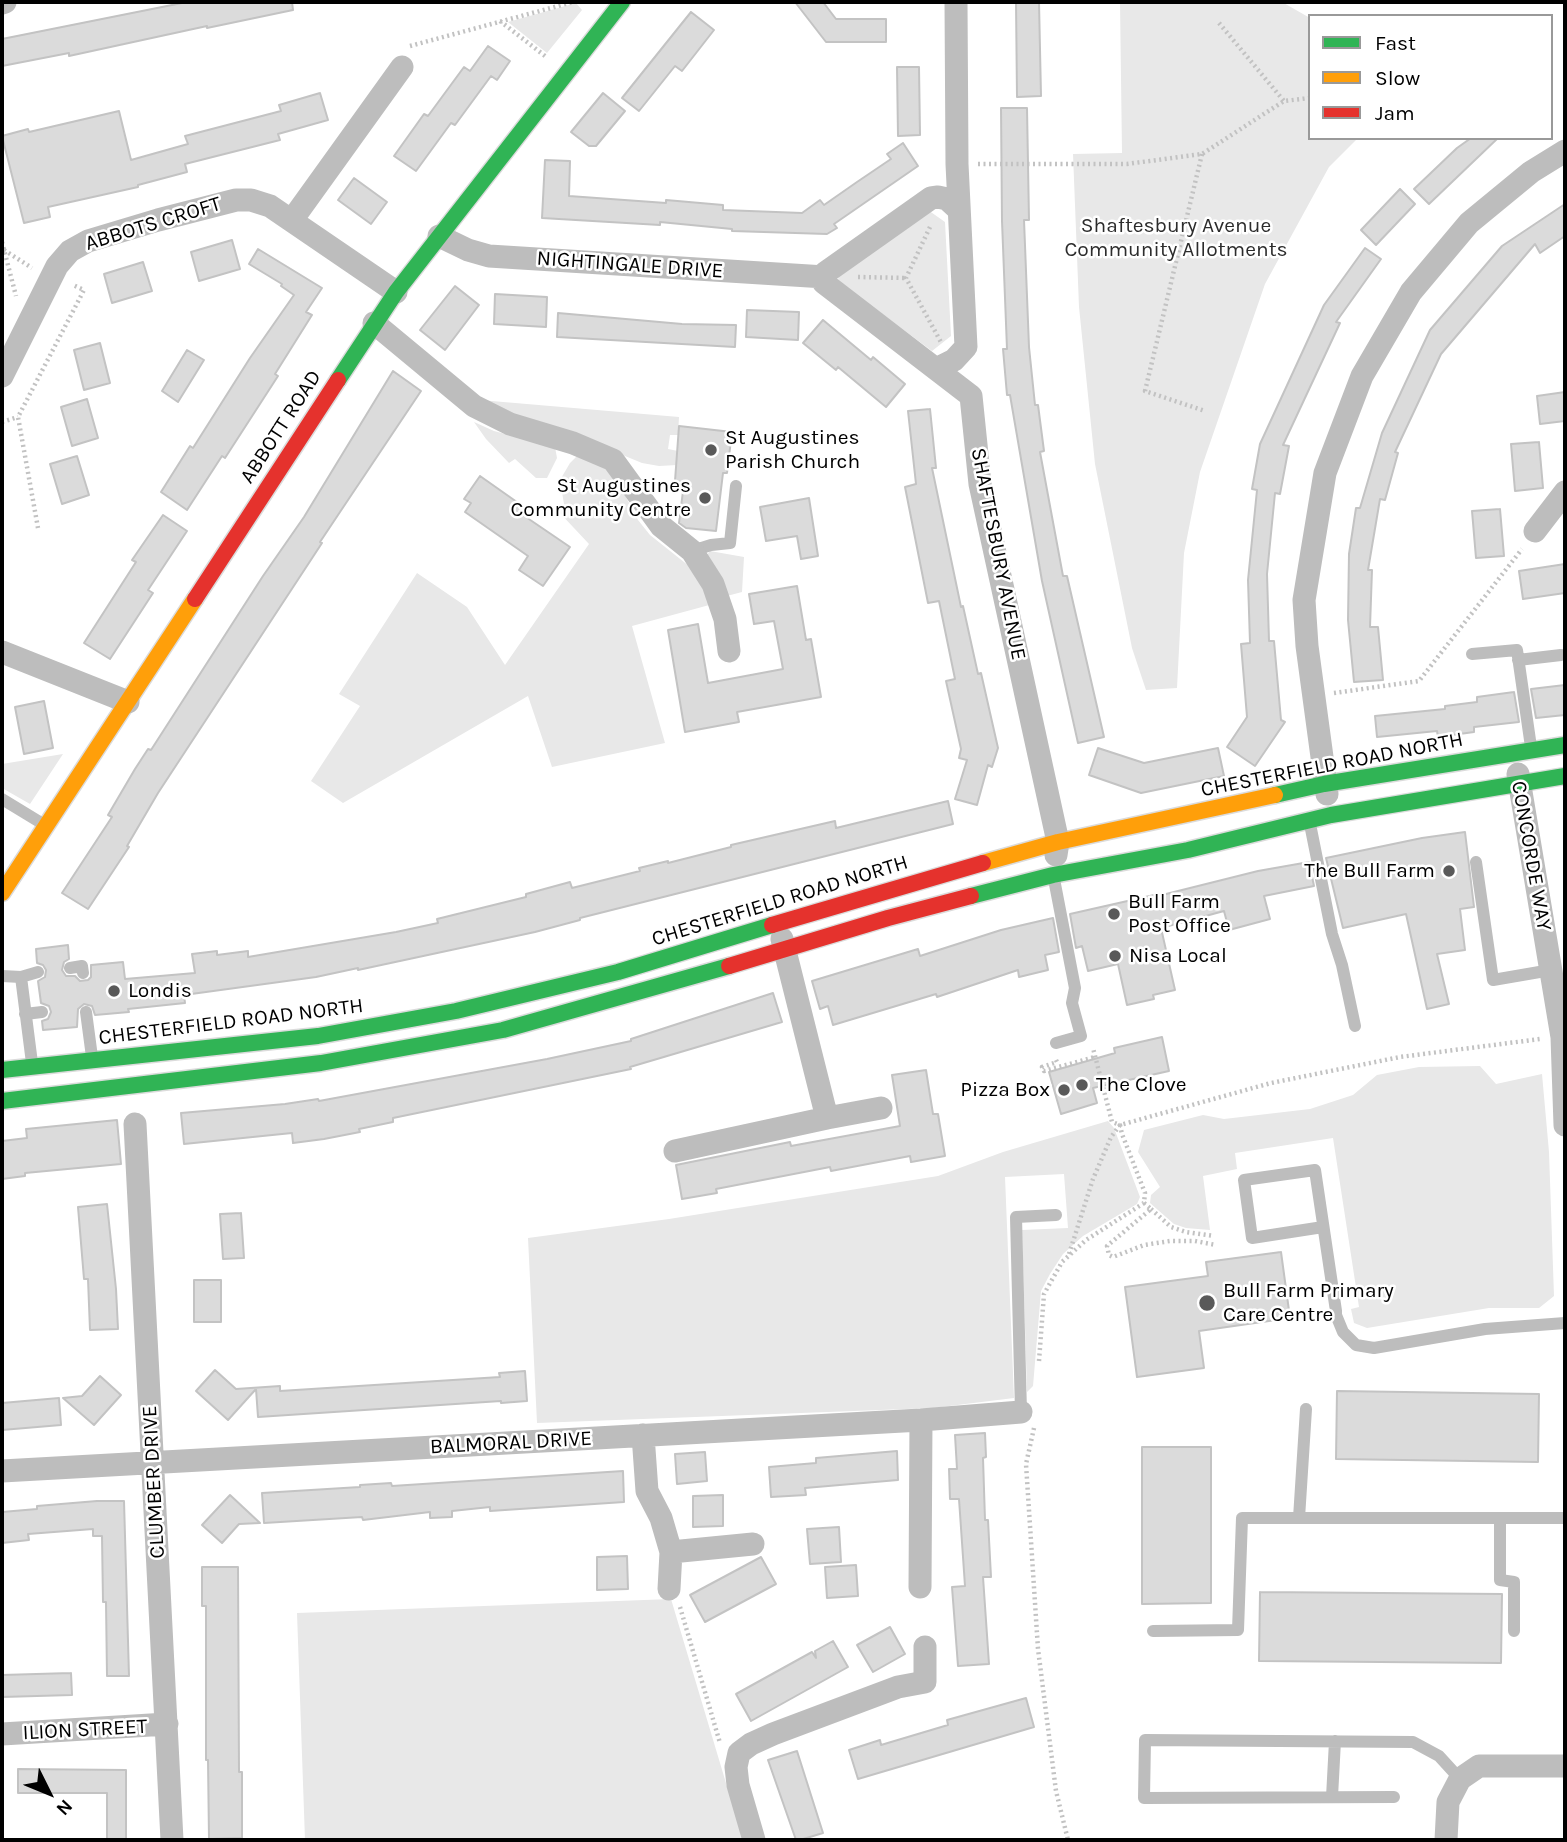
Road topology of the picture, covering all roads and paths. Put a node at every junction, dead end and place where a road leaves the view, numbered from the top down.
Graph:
1 (573, 2) edge
2 (622, 2) edge
3 (956, 2) edge
4 (500, 22) junction
5 (1219, 23) dead end
6 (548, 58) dead end
7 (402, 67) joint
8 (1308, 98) edge
9 (1284, 101) junction
10 (1565, 151) edge
11 (1202, 154) junction
12 (957, 164) junction
13 (959, 210) junction
14 (292, 220) junction
15 (932, 225) dead end
16 (439, 236) junction
17 (2, 242) edge
18 (4, 249) junction
19 (52, 277) junction
20 (825, 277) junction
21 (852, 277) dead end
22 (906, 278) junction
23 (396, 292) junction
24 (374, 323) junction
25 (25, 332) junction
26 (940, 358) junction
27 (2, 376) edge
28 (1205, 411) dead end
29 (18, 417) junction
30 (2, 422) edge
31 (736, 486) dead end
32 (1565, 492) edge
33 (38, 528) dead end
34 (1535, 531) joint
35 (692, 551) junction
36 (729, 651) dead end
37 (2, 652) edge
38 (1472, 654) dead end
39 (1561, 655) dead end
40 (1518, 660) junction
41 (1313, 696) junction
42 (128, 702) junction
43 (1565, 745) edge
44 (1523, 752) junction
45 (1565, 776) edge
46 (1519, 782) junction
47 (1324, 784) junction
48 (2, 799) edge
49 (1320, 818) junction
50 (46, 826) junction
51 (1058, 842) junction
52 (1476, 862) dead end
53 (1053, 875) junction
54 (2, 894) edge
55 (777, 923) junction
56 (785, 951) junction
57 (70, 968) dead end
58 (1550, 970) junction
59 (38, 972) dead end
60 (83, 973) dead end
61 (2, 976) edge
62 (21, 977) junction
63 (591, 978) junction
64 (597, 1004) junction
65 (41, 1012) dead end
66 (86, 1012) dead end
67 (25, 1014) junction
68 (1355, 1026) dead end
69 (1562, 1037) junction
70 (1091, 1040) dead end
71 (1056, 1043) dead end
72 (2, 1070) edge
73 (94, 1074) junction
74 (34, 1082) junction
75 (2, 1101) edge
76 (881, 1108) dead end
77 (827, 1118) junction
78 (135, 1124) dead end
79 (1120, 1125) junction
80 (1565, 1125) edge
81 (675, 1151) dead end
82 (1144, 1203) junction
83 (1151, 1209) junction
84 (1056, 1215) dead end
85 (1324, 1227) junction
86 (1214, 1236) dead end
87 (1216, 1245) dead end
88 (1068, 1256) junction
89 (1565, 1323) edge
90 (1039, 1362) dead end
91 (1306, 1409) dead end
92 (1028, 1418) junction
93 (921, 1420) junction
94 (643, 1435) junction
95 (153, 1464) junction
96 (2, 1471) edge
97 (1299, 1518) junction
98 (1565, 1518) edge
99 (1500, 1519) junction
100 (753, 1544) dead end
101 (671, 1552) junction
102 (920, 1587) dead end
103 (669, 1589) joint
104 (1153, 1631) dead end
105 (1514, 1631) dead end
106 (688, 1632) junction
107 (681, 1634) dead end
108 (925, 1647) dead end
109 (167, 1724) junction
110 (2, 1734) edge
111 (1335, 1741) junction
112 (1565, 1766) edge
113 (736, 1767) junction
114 (1460, 1779) junction
115 (1332, 1797) junction
116 (1394, 1797) dead end
117 (172, 1840) edge
118 (754, 1840) edge
119 (1068, 1840) edge
120 (1446, 1840) edge

1 - 4 path
2 - 16 main road, ABBOTT ROAD
3 - 12 street
4 - 6 path
4 - 7 path
5 - 9 path
7 - 14 street
8 - 9 path
9 - 11 path
10 - 41 street
11 - 12 path
11 - 28 path
12 - 13 street
13 - 20 street
13 - 26 street
14 - 19 street, ABBOTS CROFT
14 - 23 street, ABBOTS CROFT
15 - 22 path
16 - 20 street, NIGHTINGALE DRIVE
16 - 23 main road, ABBOTT ROAD
17 - 18 path
18 - 19 path
18 - 25 path
19 - 25 street, ABBOTS CROFT
19 - 29 path
20 - 26 street, SHAFTESBURY AVENUE
21 - 22 path
22 - 26 path
23 - 24 main road, ABBOTT ROAD
24 - 35 street
24 - 42 main road, ABBOTT ROAD
25 - 27 street, ABBOTS CROFT
26 - 51 street, SHAFTESBURY AVENUE
29 - 30 path
29 - 33 path
31 - 35 lane
32 - 34 street
34 - 41 path
35 - 36 street
37 - 42 street
38 - 40 lane
39 - 40 lane
40 - 44 lane
41 - 47 street
42 - 50 main road, ABBOTT ROAD
43 - 44 main road, CHESTERFIELD ROAD NORTH
44 - 46 street, CONCORDE WAY
44 - 47 main road, CHESTERFIELD ROAD NORTH
45 - 46 main road, CHESTERFIELD ROAD NORTH
46 - 49 main road, CHESTERFIELD ROAD NORTH
46 - 58 street, CONCORDE WAY
47 - 49 street
47 - 51 main road, CHESTERFIELD ROAD NORTH
48 - 50 lane
49 - 53 main road, CHESTERFIELD ROAD NORTH
49 - 68 lane
50 - 54 main road, ABBOTT ROAD
51 - 53 street
51 - 55 main road, CHESTERFIELD ROAD NORTH
52 - 58 lane
53 - 56 main road, CHESTERFIELD ROAD NORTH
53 - 71 lane
55 - 56 street
55 - 63 main road, CHESTERFIELD ROAD NORTH
56 - 64 main road, CHESTERFIELD ROAD NORTH
56 - 77 street
57 - 60 lane
58 - 69 street, CONCORDE WAY
59 - 62 lane
61 - 62 lane
62 - 67 lane
63 - 64 lane
63 - 73 main road, CHESTERFIELD ROAD NORTH
64 - 73 main road, CHESTERFIELD ROAD NORTH
65 - 67 lane
66 - 73 lane
67 - 74 lane
69 - 79 path
69 - 80 street, CONCORDE WAY
70 - 79 path
72 - 74 main road, CHESTERFIELD ROAD NORTH
73 - 74 main road, CHESTERFIELD ROAD NORTH
73 - 74 main road, CHESTERFIELD ROAD NORTH
74 - 75 main road, CHESTERFIELD ROAD NORTH
76 - 77 street
77 - 81 street
78 - 95 street, CLUMBER DRIVE
79 - 82 path
79 - 88 path
82 - 83 path
82 - 88 path
83 - 86 path
83 - 87 path
84 - 92 lane
85 - 85 lane
85 - 89 lane
88 - 90 path
91 - 97 lane
92 - 93 street, BALMORAL DRIVE
92 - 119 path
93 - 94 street, BALMORAL DRIVE
93 - 102 street
94 - 95 street, BALMORAL DRIVE
94 - 101 street
95 - 96 street, BALMORAL DRIVE
95 - 109 street, CLUMBER DRIVE
97 - 99 lane
97 - 104 lane
98 - 99 lane
99 - 105 lane
100 - 101 street
101 - 103 street
103 - 106 path
106 - 107 path
106 - 113 path
108 - 113 street
109 - 110 street, ILION STREET
109 - 117 street, CLUMBER DRIVE
111 - 114 lane
111 - 115 lane
111 - 115 lane
112 - 114 street
113 - 118 street
114 - 120 street
115 - 116 lane

